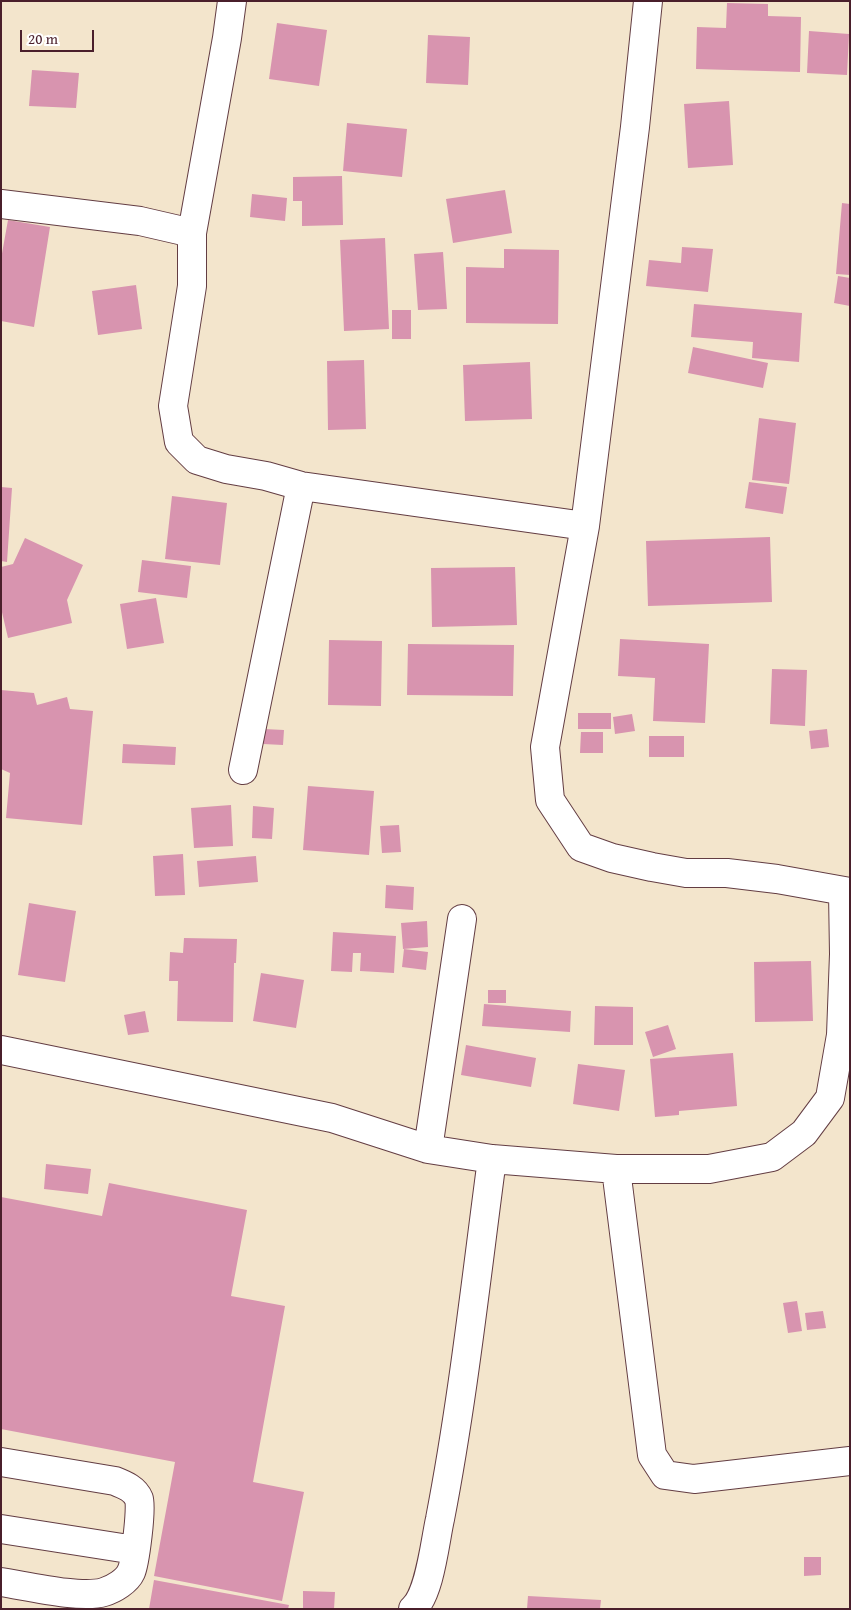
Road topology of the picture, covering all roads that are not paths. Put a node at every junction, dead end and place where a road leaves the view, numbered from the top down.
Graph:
1 (232, 1) edge
2 (648, 1) edge
3 (1, 204) edge
4 (192, 233) junction
5 (301, 486) junction
6 (585, 526) junction
7 (243, 770) dead end
8 (846, 892) edge
9 (462, 919) dead end
10 (1, 1050) edge
11 (428, 1148) junction
12 (492, 1159) junction
13 (616, 1169) junction
14 (850, 1461) edge
15 (1, 1462) edge
16 (1, 1529) edge
17 (135, 1550) junction
18 (1, 1582) edge
19 (413, 1609) edge

1 - 4 street
2 - 6 street
3 - 4 street
4 - 5 street
5 - 6 street
5 - 7 street
6 - 8 street
8 - 13 street
9 - 11 street
10 - 11 street
11 - 12 street
12 - 13 street
12 - 19 street
13 - 14 street
15 - 17 street
16 - 17 street
17 - 18 street

